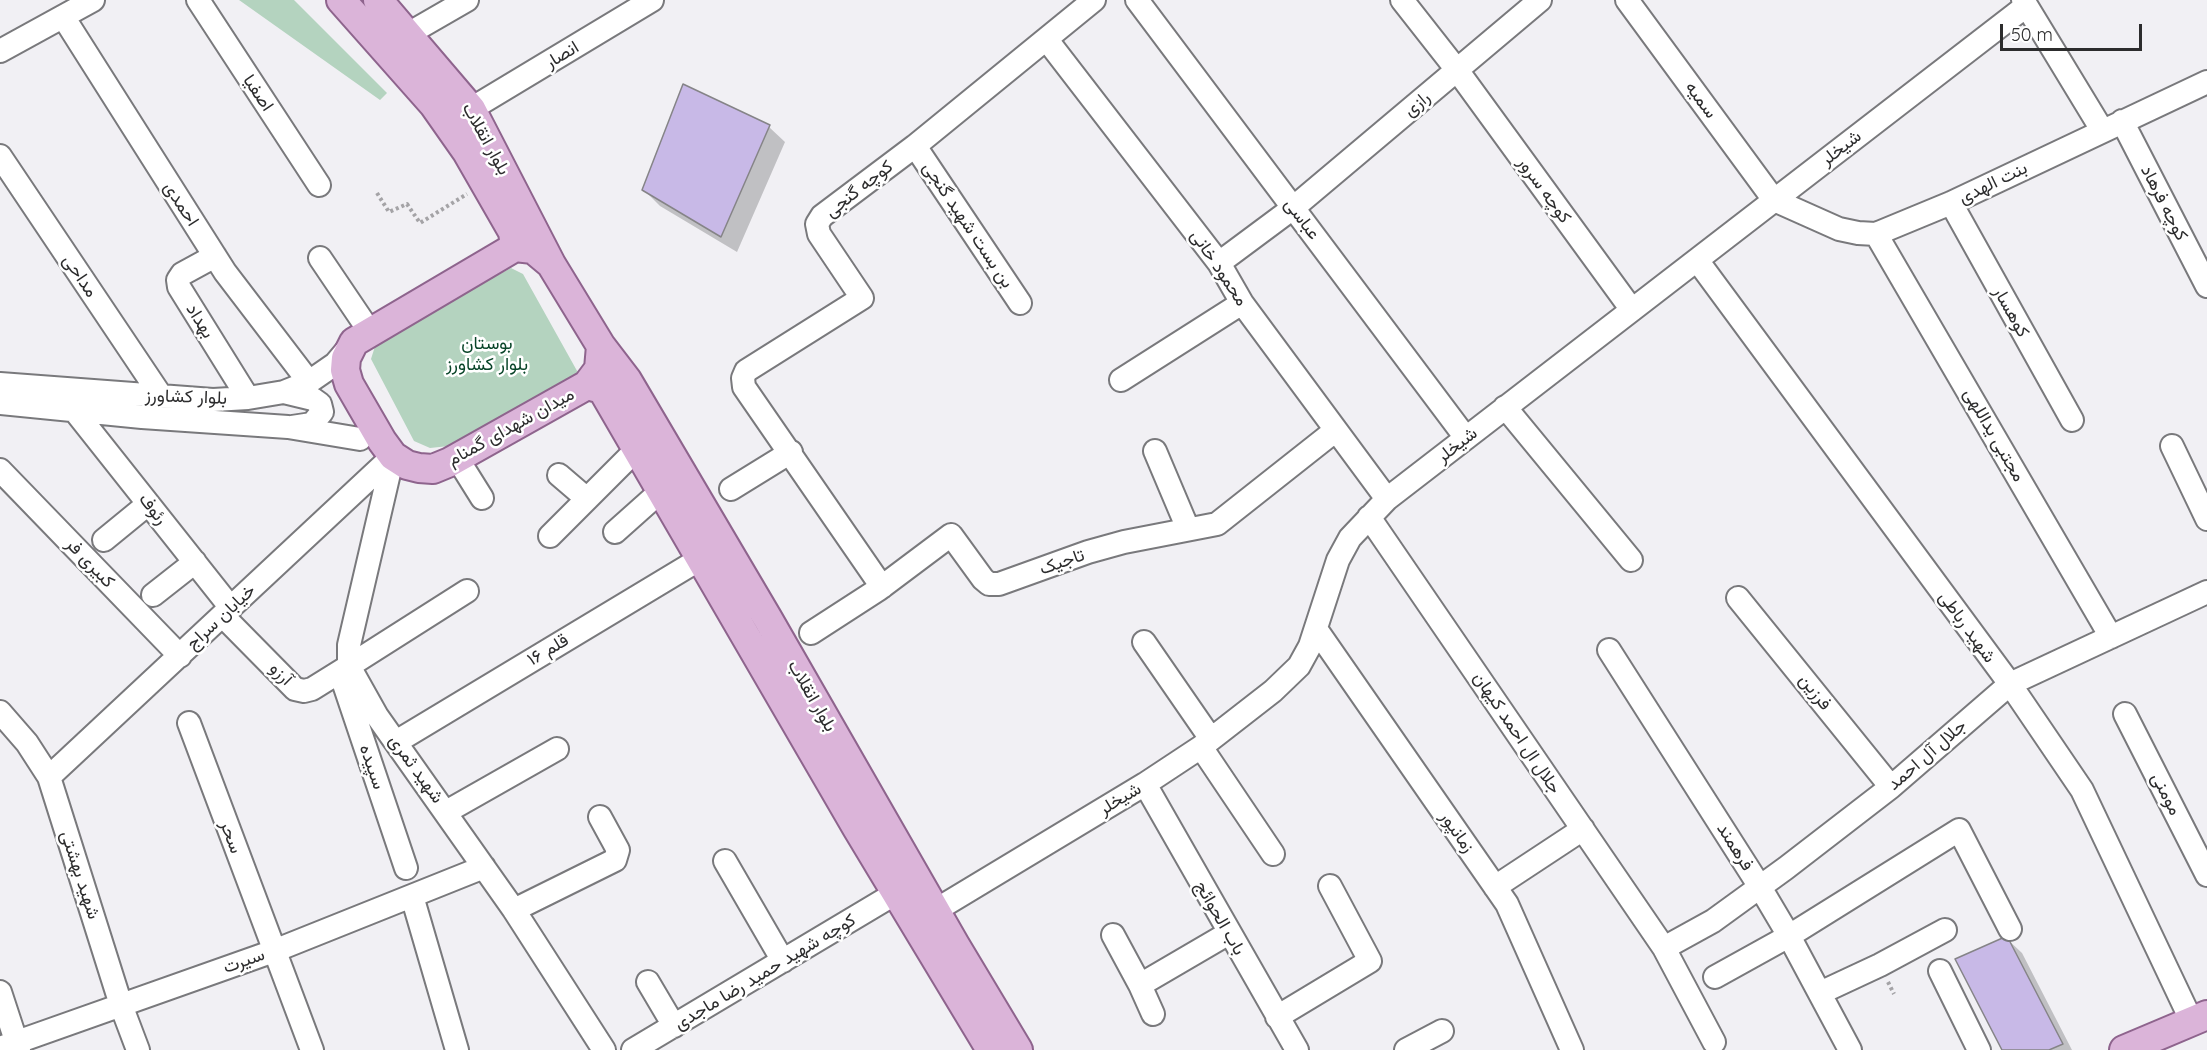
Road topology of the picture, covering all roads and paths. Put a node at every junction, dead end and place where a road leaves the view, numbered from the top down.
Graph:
1 (93, 0) edge
2 (198, 0) edge
3 (341, 0) edge
4 (378, 0) edge
5 (467, 0) edge
6 (652, 0) edge
7 (1094, 0) edge
8 (1137, 0) edge
9 (1402, 0) edge
10 (1540, 0) edge
11 (1627, 0) edge
12 (2024, 3) edge
13 (64, 18) junction
14 (408, 34) junction
15 (1047, 40) junction
16 (0, 51) edge
17 (1457, 70) junction
18 (2207, 82) edge
19 (471, 109) junction
20 (2112, 125) junction
21 (915, 146) junction
22 (0, 156) edge
23 (485, 182) junction
24 (319, 185) dead end
25 (377, 193) dead end
26 (1774, 200) junction
27 (1951, 203) junction
28 (1293, 208) junction
29 (1876, 234) junction
30 (515, 247) junction
31 (215, 256) junction
32 (320, 258) dead end
33 (1697, 260) junction
34 (1219, 263) junction
35 (551, 264) junction
36 (2207, 286) edge
37 (1020, 303) dead end
38 (1242, 303) junction
39 (1632, 310) junction
40 (362, 337) junction
41 (601, 346) junction
42 (1120, 380) dead end
43 (309, 382) junction
44 (0, 384) edge
45 (588, 385) junction
46 (284, 392) junction
47 (160, 396) junction
48 (248, 398) junction
49 (0, 403) edge
50 (1505, 407) junction
51 (74, 410) junction
52 (2072, 420) dead end
53 (288, 428) junction
54 (1336, 430) junction
55 (1466, 438) junction
56 (379, 444) junction
57 (2172, 446) dead end
58 (636, 449) junction
59 (1155, 451) dead end
60 (791, 452) junction
61 (457, 458) junction
62 (0, 470) edge
63 (559, 476) dead end
64 (731, 489) dead end
65 (661, 491) junction
66 (482, 498) dead end
67 (587, 499) junction
68 (1387, 499) junction
69 (148, 504) junction
70 (1370, 517) junction
71 (2207, 519) edge
72 (1188, 529) junction
73 (615, 532) dead end
74 (550, 536) dead end
75 (104, 540) dead end
76 (700, 558) junction
77 (1630, 560) dead end
78 (195, 562) junction
79 (882, 587) junction
80 (466, 591) dead end
81 (2207, 592) edge
82 (153, 596) dead end
83 (1738, 598) dead end
84 (227, 612) junction
85 (1316, 629) junction
86 (811, 633) dead end
87 (2111, 636) junction
88 (1144, 642) dead end
89 (1609, 650) dead end
90 (180, 656) junction
91 (349, 666) junction
92 (2010, 684) junction
93 (802, 706) junction
94 (0, 712) edge
95 (2125, 714) dead end
96 (189, 723) dead end
97 (396, 742) junction
98 (1206, 743) junction
99 (557, 748) dead end
100 (49, 777) junction
101 (1145, 784) junction
102 (1891, 787) junction
103 (446, 812) junction
104 (600, 817) dead end
105 (1582, 829) junction
106 (1273, 854) dead end
107 (725, 861) dead end
108 (484, 867) junction
109 (406, 868) dead end
110 (2207, 875) edge
111 (1330, 886) dead end
112 (1495, 887) junction
113 (1760, 887) junction
114 (896, 893) junction
115 (412, 896) junction
116 (514, 910) junction
117 (936, 910) junction
118 (2010, 929) dead end
119 (1945, 930) dead end
120 (1229, 933) junction
121 (1113, 935) dead end
122 (1789, 936) junction
123 (1664, 948) junction
124 (274, 951) junction
125 (783, 961) junction
126 (1940, 971) dead end
127 (1715, 977) dead end
128 (648, 982) dead end
129 (1140, 985) junction
130 (0, 992) edge
131 (1820, 993) junction
132 (121, 1005) junction
133 (1153, 1014) dead end
134 (1277, 1017) junction
135 (2200, 1018) edge
136 (674, 1026) junction
137 (1442, 1032) dead end
138 (1714, 1042) dead end
139 (12, 1047) edge
140 (986, 1048) edge
141 (138, 1050) edge
142 (312, 1050) edge
143 (457, 1050) edge
144 (604, 1050) edge
145 (633, 1050) edge
146 (1018, 1050) edge
147 (1297, 1050) edge
148 (1406, 1050) edge
149 (1572, 1050) edge
150 (1850, 1050) edge
151 (1979, 1050) edge
152 (2124, 1050) edge

1 - 13 street
2 - 24 street, اصفیا
3 - 23 main road, بلوار انقلاب
4 - 14 main road, بلوار انقلاب
5 - 14 street
6 - 19 street, انصار
7 - 15 street, کوچه گنجی
8 - 28 street, عباسی
9 - 17 street, کوچه سرور
10 - 17 street, رازی
11 - 26 street, سمیه
12 - 20 street, کوچه فرهاد
12 - 26 street, شیخلر
13 - 16 street
13 - 31 street, احمدی
14 - 19 main road, بلوار انقلاب
15 - 21 street, کوچه گنجی
15 - 34 street, محمود خانی
17 - 28 street, رازی
17 - 39 street, کوچه سرور
18 - 20 street, بنت الهدی
19 - 35 main road, بلوار انقلاب
20 - 27 street, بنت الهدی
20 - 36 street, کوچه فرهاد
21 - 37 street, بن بست شهید گنجی
21 - 60 street, کوچه گنجی
22 - 47 street, مداحی
23 - 25 path
23 - 30 main road, بلوار انقلاب
26 - 29 street
26 - 33 street, شیخلر
27 - 29 street, بنت الهدی
27 - 52 street, کوهسار
28 - 34 street, رازی
28 - 55 street, عباسی
29 - 87 street, مجتبی یداللهی
30 - 35 main road
30 - 40 main road
31 - 43 street, احمدی
31 - 48 street, بهداد
32 - 40 street
33 - 39 street, شیخلر
33 - 92 street, شهید رباطی
34 - 38 street, محمود خانی
35 - 41 main road
38 - 42 street
38 - 54 street, محمود خانی
39 - 50 street, شیخلر
40 - 43 street, بلوار کشاورز
40 - 56 main road
41 - 45 main road, میدان شهدای گمنام
41 - 93 main road, بلوار انقلاب
43 - 46 street, بلوار کشاورز
44 - 47 street, بلوار کشاورز
45 - 58 main road, بلوار انقلاب
45 - 61 main road, میدان شهدای گمنام
46 - 48 street, بلوار کشاورز
46 - 53 street
47 - 48 street, بلوار کشاورز
49 - 51 street, بلوار کشاورز
50 - 55 street, شیخلر
50 - 77 street
51 - 53 street, بلوار کشاورز
51 - 69 street, رئوف
53 - 56 street, بلوار کشاورز
54 - 68 street, محمود خانی
54 - 72 street, تاجیک
55 - 68 street, شیخلر
56 - 61 main road, میدان شهدای گمنام
56 - 84 street, خیابان سراج
56 - 91 street
57 - 71 street
58 - 65 main road, بلوار انقلاب
58 - 67 street
59 - 72 street
60 - 64 street
60 - 79 street, کوچه گنجی
61 - 66 street
62 - 90 street, کبیری فر
63 - 67 street
65 - 73 street
65 - 76 main road, بلوار انقلاب
67 - 74 street
68 - 70 street, شیخلر
69 - 75 street
69 - 78 street, رئوف
70 - 85 street, شیخلر
70 - 105 street, جلال ال احمد کیهان
72 - 79 street, تاجیک
76 - 93 main road, بلوار انقلاب
76 - 97 street, قلم ۱۶
78 - 82 street
78 - 84 street, رئوف
79 - 86 street, تاجیک
80 - 91 street, آرزو
81 - 87 street, جلال آل احمد
83 - 102 street, فرزین
84 - 90 street, خیابان سراج
84 - 91 street, آرزو
85 - 98 street, شیخلر
85 - 112 street, زمانپور
87 - 92 street, جلال آل احمد
88 - 98 street
89 - 113 street, فرهمند
90 - 100 street, خیابان سراج
91 - 97 street, شهید ثمری
91 - 109 street, سپیده
92 - 102 street, جلال آل احمد
92 - 135 street, شهید رباطی
93 - 114 main road, بلوار انقلاب
93 - 117 main road, بلوار انقلاب
94 - 100 street, شهید بهشتی
95 - 110 street, مومنی
96 - 124 street, سحر
97 - 103 street, شهید ثمری
98 - 101 street, شیخلر
98 - 106 street
99 - 103 street
100 - 132 street, شهید بهشتی
101 - 117 street, شیخلر
101 - 120 street, باب الحوائج
102 - 113 street, جلال آل احمد
103 - 108 street, شهید ثمری
104 - 116 street
105 - 112 street
105 - 123 street, جلال ال احمد کیهان
107 - 125 street
108 - 115 street, سیرت
108 - 116 street, شهید ثمری
111 - 134 street
112 - 149 street, زمانپور
113 - 122 street, فرهمند
113 - 123 street, جلال آل احمد
114 - 125 street, کوچه شهید حمید رضا ماجدی
114 - 140 main road, بلوار انقلاب
115 - 124 street, سیرت
115 - 143 street
116 - 144 street, شهید ثمری
117 - 146 main road, بلوار انقلاب
118 - 122 street
119 - 131 street
120 - 129 street
120 - 134 street, باب الحوائج
121 - 129 street
122 - 127 street
122 - 131 street, فرهمند
123 - 138 street, جلال ال احمد کیهان
124 - 132 street, سیرت
124 - 142 street, سحر
125 - 136 street, کوچه شهید حمید رضا ماجدی
126 - 151 street
128 - 136 street
129 - 133 street
130 - 139 street
131 - 150 street, فرهمند
132 - 139 street, سیرت
132 - 141 street, شهید بهشتی
134 - 147 street, باب الحوائج
135 - 152 main road
136 - 145 street, کوچه شهید حمید رضا ماجدی
137 - 148 street

